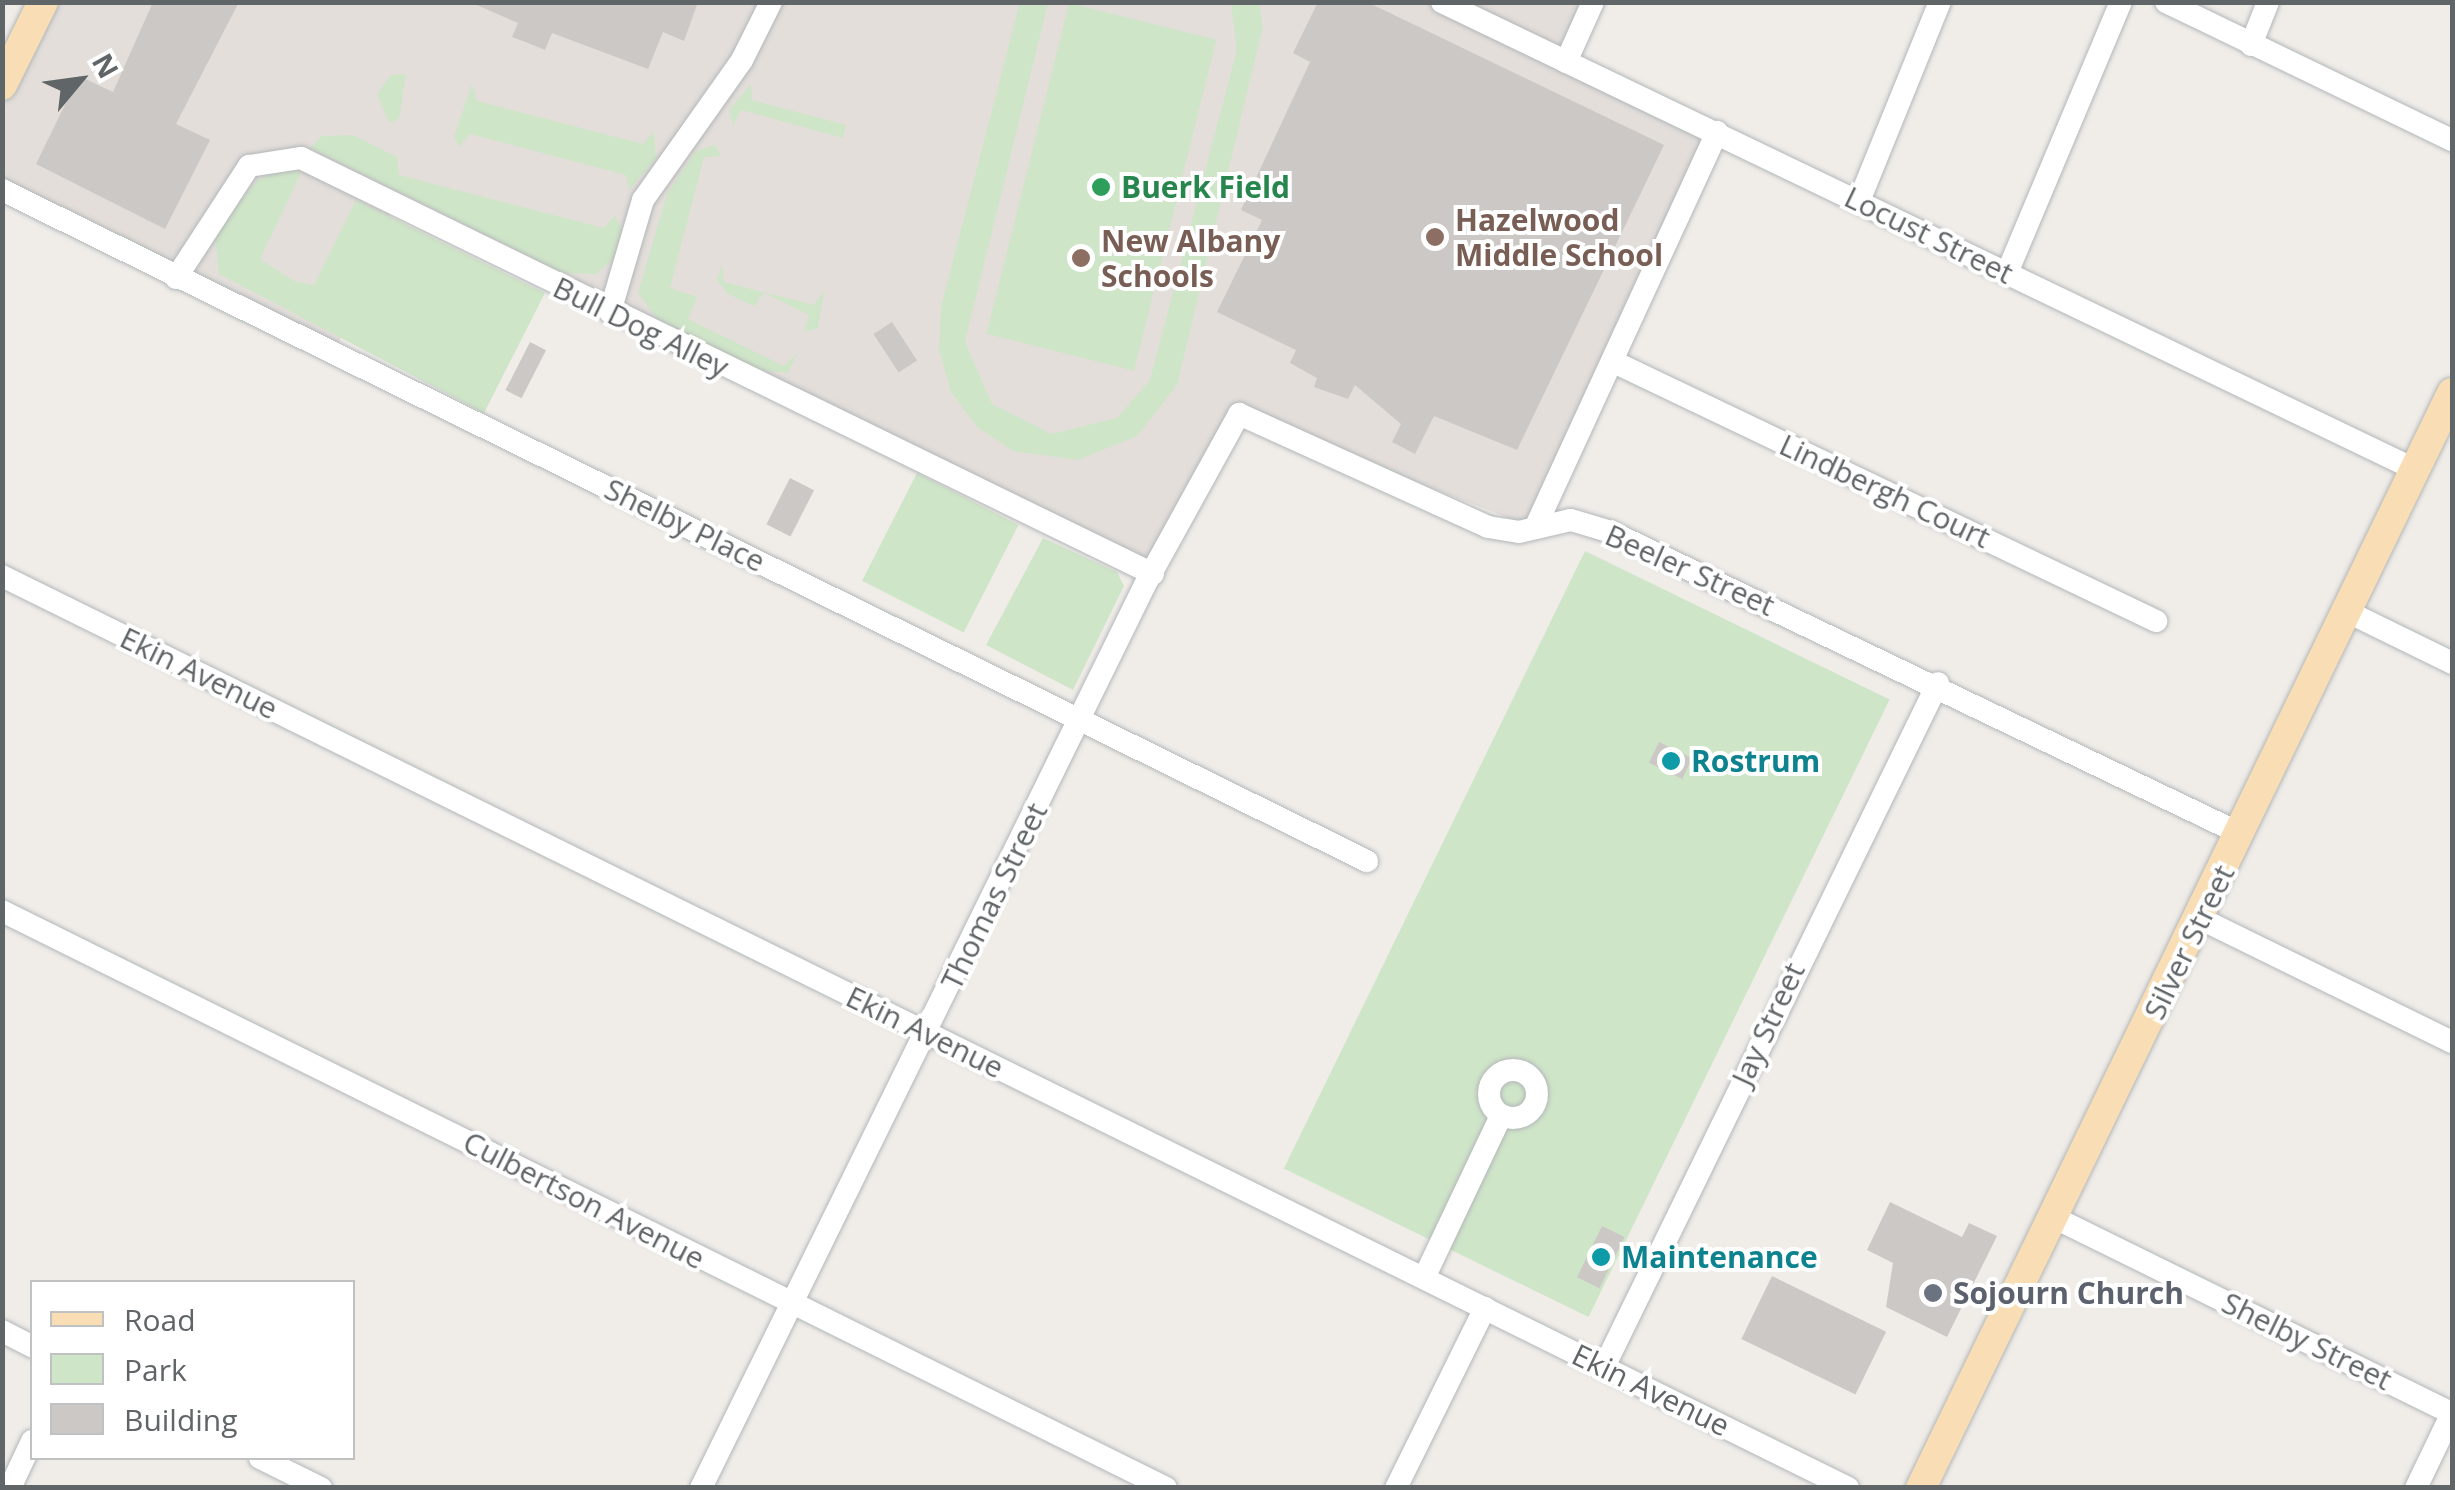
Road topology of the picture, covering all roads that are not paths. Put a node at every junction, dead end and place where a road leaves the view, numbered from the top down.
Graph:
1 (43, 2) edge
2 (771, 2) edge
3 (1442, 2) edge
4 (1593, 2) edge
5 (1940, 2) edge
6 (2121, 2) edge
7 (2166, 2) edge
8 (2268, 2) edge
9 (2251, 44) junction
10 (1566, 62) junction
11 (2, 86) edge
12 (1717, 132) junction
13 (2452, 140) edge
14 (2, 190) edge
15 (1860, 202) junction
16 (2008, 272) junction
17 (176, 278) junction
18 (610, 312) junction
19 (1614, 362) junction
20 (2452, 394) edge
21 (2416, 470) junction
22 (1535, 528) junction
23 (1153, 574) junction
24 (2, 576) edge
25 (2350, 613) junction
26 (2156, 620) dead end
27 (2452, 664) edge
28 (1938, 683) junction
29 (1081, 721) junction
30 (2241, 834) junction
31 (1367, 861) dead end
32 (2, 910) edge
33 (2200, 919) junction
34 (928, 1033) junction
35 (2452, 1042) edge
36 (1501, 1116) dead end
37 (2053, 1217) junction
38 (1424, 1278) junction
39 (790, 1304) junction
40 (1485, 1308) junction
41 (2, 1331) edge
42 (30, 1345) edge
43 (1604, 1367) junction
44 (2452, 1413) edge
45 (30, 1445) edge
46 (264, 1460) edge
47 (10, 1488) edge
48 (320, 1488) edge
49 (702, 1488) edge
50 (1166, 1488) edge
51 (1396, 1488) edge
52 (1848, 1488) edge
53 (1920, 1488) edge
54 (2416, 1488) edge

1 - 11 main road
2 - 18 street
3 - 10 street, Locust Street
4 - 10 street
5 - 15 street
6 - 16 street
7 - 9 street
8 - 9 street
9 - 13 street
10 - 12 street, Locust Street
12 - 15 street, Locust Street
12 - 19 street
14 - 17 street, Shelby Place
15 - 16 street, Locust Street
16 - 21 street, Locust Street
17 - 18 street, Bull Dog Alley
17 - 29 street, Shelby Place
18 - 23 street, Bull Dog Alley
19 - 22 street
19 - 26 street, Lindbergh Court
20 - 21 main road, Silver Street
21 - 25 main road, Silver Street
22 - 23 street, Beeler Street
22 - 28 street, Beeler Street
23 - 29 street, Thomas Street
24 - 34 street, Ekin Avenue
25 - 27 street
25 - 30 main road, Silver Street
28 - 30 street, Beeler Street
28 - 43 street, Jay Street
29 - 31 street, Shelby Place
29 - 34 street, Thomas Street
30 - 33 main road, Silver Street
32 - 39 street, Culbertson Avenue
33 - 35 street
33 - 37 main road, Silver Street
34 - 38 street, Ekin Avenue
34 - 39 street, Thomas Street
36 - 38 street
37 - 44 street, Shelby Street
37 - 53 main road, Silver Street
38 - 40 street, Ekin Avenue
39 - 49 street, Thomas Street
39 - 50 street, Culbertson Avenue
40 - 43 street, Ekin Avenue
40 - 51 street
41 - 42 street
43 - 52 street, Ekin Avenue
44 - 54 street
45 - 47 street
46 - 48 street

